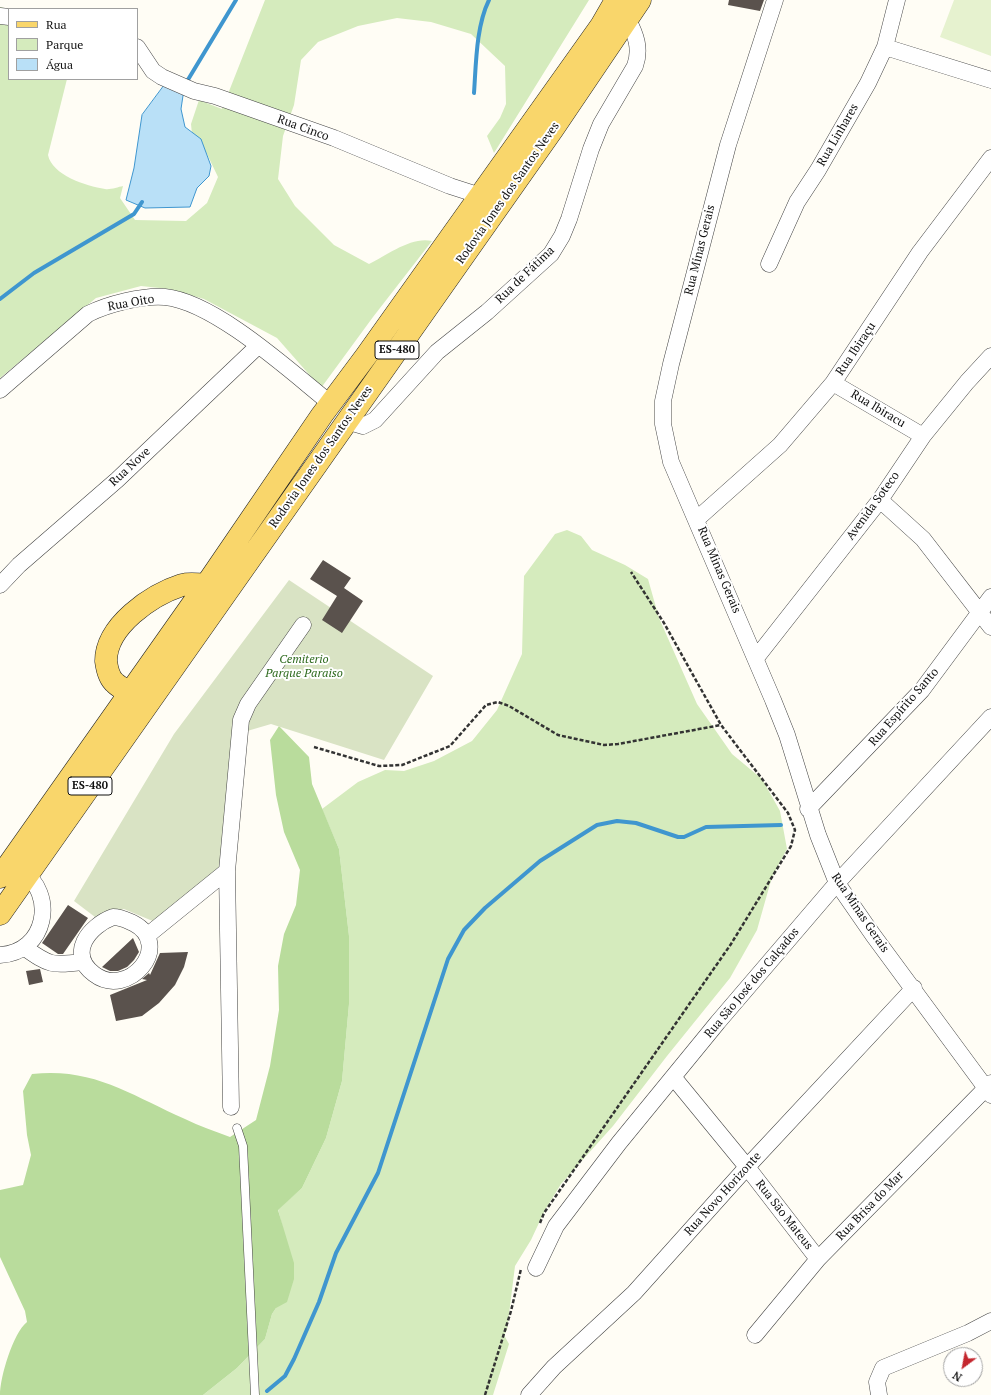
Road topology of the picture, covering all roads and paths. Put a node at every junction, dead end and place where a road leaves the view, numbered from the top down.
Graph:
1 (616, 0) edge
2 (640, 0) edge
3 (775, 0) edge
4 (897, 0) edge
5 (628, 20) junction
6 (884, 47) junction
7 (138, 48) edge
8 (991, 80) edge
9 (991, 158) edge
10 (481, 196) junction
11 (769, 264) dead end
12 (258, 346) junction
13 (991, 356) edge
14 (833, 382) junction
15 (0, 390) edge
16 (330, 403) junction
17 (346, 421) junction
18 (923, 436) junction
19 (880, 500) junction
20 (697, 519) junction
21 (630, 572) dead end
22 (0, 585) edge
23 (206, 585) junction
24 (991, 597) edge
25 (979, 612) junction
26 (303, 625) dead end
27 (991, 627) edge
28 (756, 658) junction
29 (130, 691) junction
30 (151, 698) junction
31 (991, 717) edge
32 (721, 725) junction
33 (314, 747) dead end
34 (808, 809) junction
35 (3, 867) edge
36 (227, 871) junction
37 (28, 874) junction
38 (837, 883) junction
39 (0, 914) edge
40 (148, 935) junction
41 (25, 948) junction
42 (0, 955) edge
43 (82, 962) junction
44 (914, 988) junction
45 (674, 1078) junction
46 (989, 1089) edge
47 (231, 1107) dead end
48 (237, 1128) dead end
49 (747, 1167) junction
50 (538, 1228) dead end
51 (818, 1259) junction
52 (530, 1265) joint
53 (991, 1322) edge
54 (756, 1335) dead end
55 (255, 1395) edge
56 (485, 1395) edge
57 (529, 1395) edge
58 (879, 1395) edge

1 - 10 main road, Rodovia Jones dos Santos Neves / ES-480
2 - 5 main road, Rodovia Jones dos Santos Neves / ES-480
3 - 20 street, Rua Minas Gerais
4 - 6 street, Rua Linhares
5 - 17 main road, Rodovia Jones dos Santos Neves / ES-480
5 - 17 street, Rua de Fátima
6 - 8 street
6 - 11 street, Rua Linhares
7 - 10 street, Rua Cinco
9 - 14 street, Rua Ibiraçu
10 - 16 main road, Rodovia Jones dos Santos Neves / ES-480
12 - 15 street, Rua Oito
12 - 16 street, Rua Oito
12 - 22 street, Rua Nove
13 - 18 street, Avenida Soteco
14 - 18 street, Rua Ibiracu
14 - 20 street, Rua Ibiraçu
16 - 23 main road, Rodovia Jones dos Santos Neves / ES-480
17 - 30 main road, Rodovia Jones dos Santos Neves / ES-480
18 - 19 street, Avenida Soteco
19 - 25 street
19 - 28 street, Avenida Soteco
20 - 28 street, Rua Minas Gerais
21 - 32 path
23 - 29 main road, Rodovia Jones dos Santos Neves / ES-480
23 - 29 main road
24 - 25 street, Rua Espírito Santo
25 - 27 street
25 - 34 street, Rua Espírito Santo
26 - 36 street
28 - 34 street, Rua Minas Gerais
29 - 30 main road
29 - 35 main road, Rodovia Jones dos Santos Neves / ES-480
30 - 37 main road, Rodovia Jones dos Santos Neves / ES-480
31 - 38 street, Rua São José dos Calçados
32 - 33 path
32 - 50 path
34 - 38 street, Rua Minas Gerais
35 - 37 street
36 - 40 street
36 - 47 street
37 - 39 main road, Rodovia Jones dos Santos Neves / ES-480
37 - 41 street
38 - 44 street, Rua Minas Gerais
38 - 45 street, Rua São José dos Calçados
40 - 43 street
40 - 43 street
41 - 42 street
41 - 43 street
44 - 46 street, Rua Minas Gerais
44 - 49 street, Rua Novo Horizonte
45 - 49 street, Rua São Mateus
45 - 52 street, Rua São José dos Calçados
46 - 51 street, Rua Brisa do Mar
48 - 55 lane
49 - 51 street, Rua São Mateus
49 - 57 street, Rua Novo Horizonte
51 - 54 street, Rua Brisa do Mar
52 - 56 path
53 - 58 street

